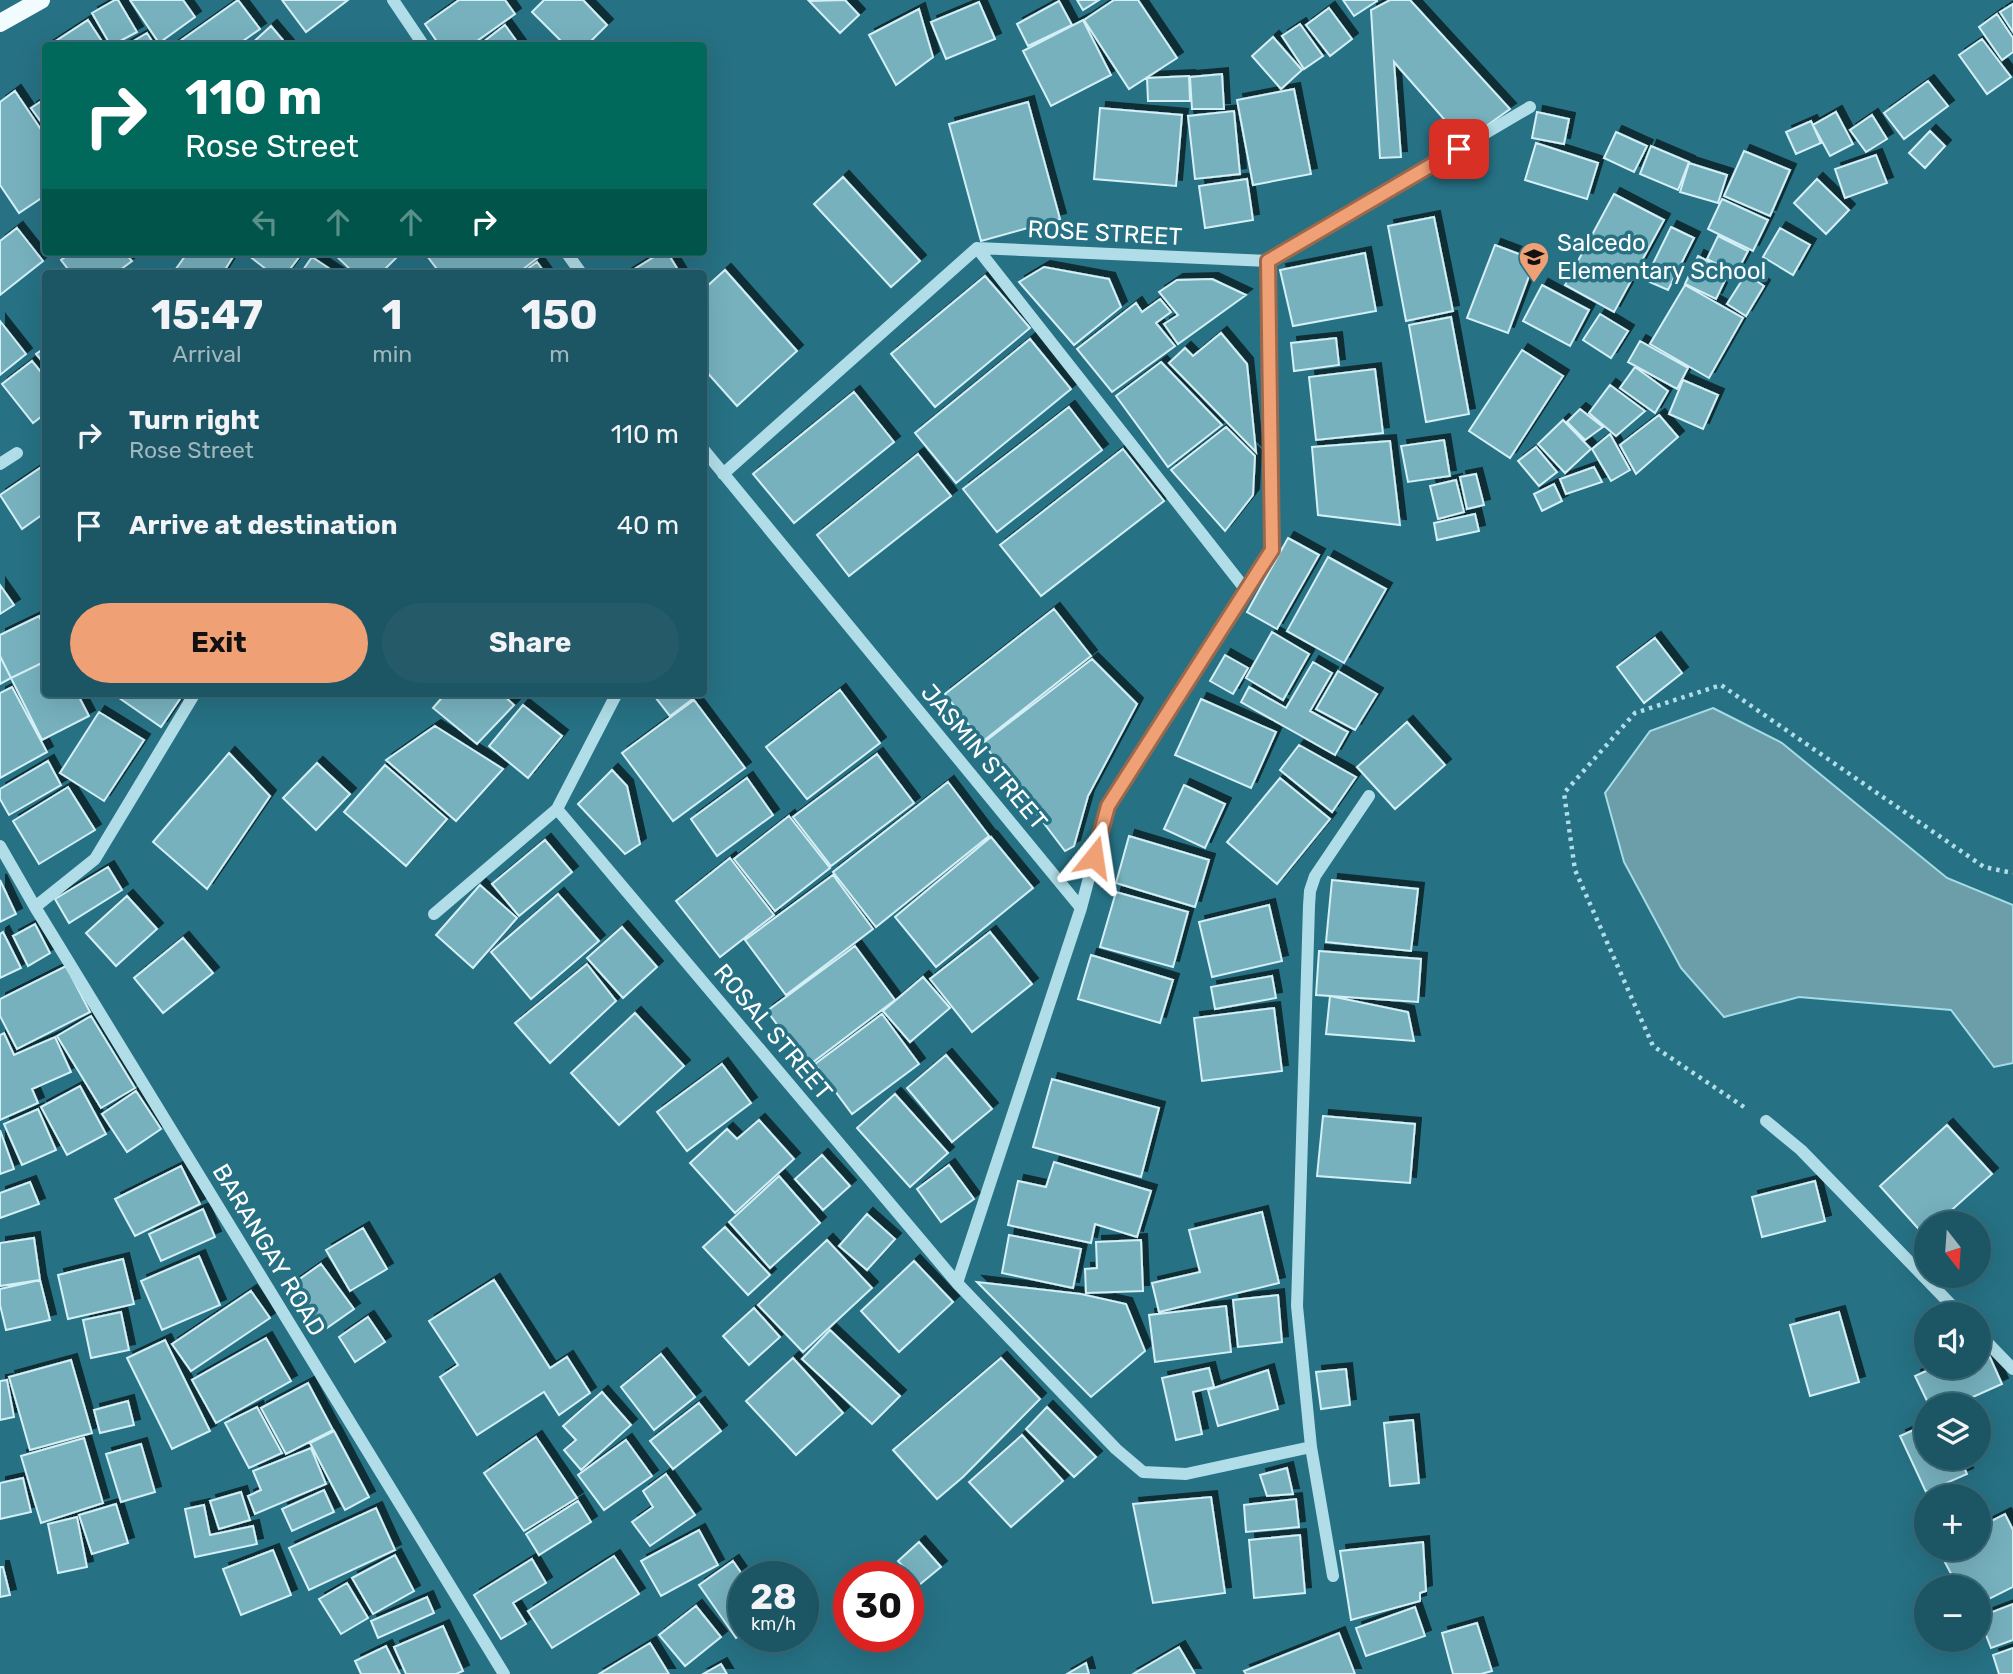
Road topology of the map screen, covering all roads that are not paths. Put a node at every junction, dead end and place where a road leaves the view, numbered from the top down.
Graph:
1 (393, 0) edge
2 (36, 1) edge
3 (0, 23) edge
4 (421, 42) edge
5 (1530, 107) dead end
6 (977, 248) junction
7 (1268, 261) junction
8 (17, 453) dead end
9 (707, 454) edge
10 (0, 464) edge
11 (723, 474) junction
12 (1246, 590) junction
13 (193, 697) edge
14 (615, 697) edge
15 (1369, 796) dead end
16 (557, 809) junction
17 (0, 846) edge
18 (35, 907) junction
19 (1081, 908) junction
20 (434, 914) dead end
21 (1766, 1121) road end
22 (957, 1283) junction
23 (1948, 1302) edge
24 (1991, 1346) edge
25 (2013, 1369) edge
26 (1311, 1447) junction
27 (1333, 1576) dead end
28 (503, 1674) edge

1 - 4 street
2 - 3 main road
5 - 7 street
6 - 7 street, ROSE STREET
6 - 11 street
6 - 12 street
7 - 12 street
8 - 10 street
9 - 11 street, JASMIN STREET
11 - 19 street, JASMIN STREET
12 - 19 street
13 - 18 street
14 - 16 street
15 - 26 street
16 - 20 street
16 - 22 street, ROSAL STREET
17 - 18 street, BARANGAY ROAD
18 - 28 street, BARANGAY ROAD
19 - 22 street
21 - 23 street
22 - 26 street, ROSAL STREET
24 - 25 street
26 - 27 street

